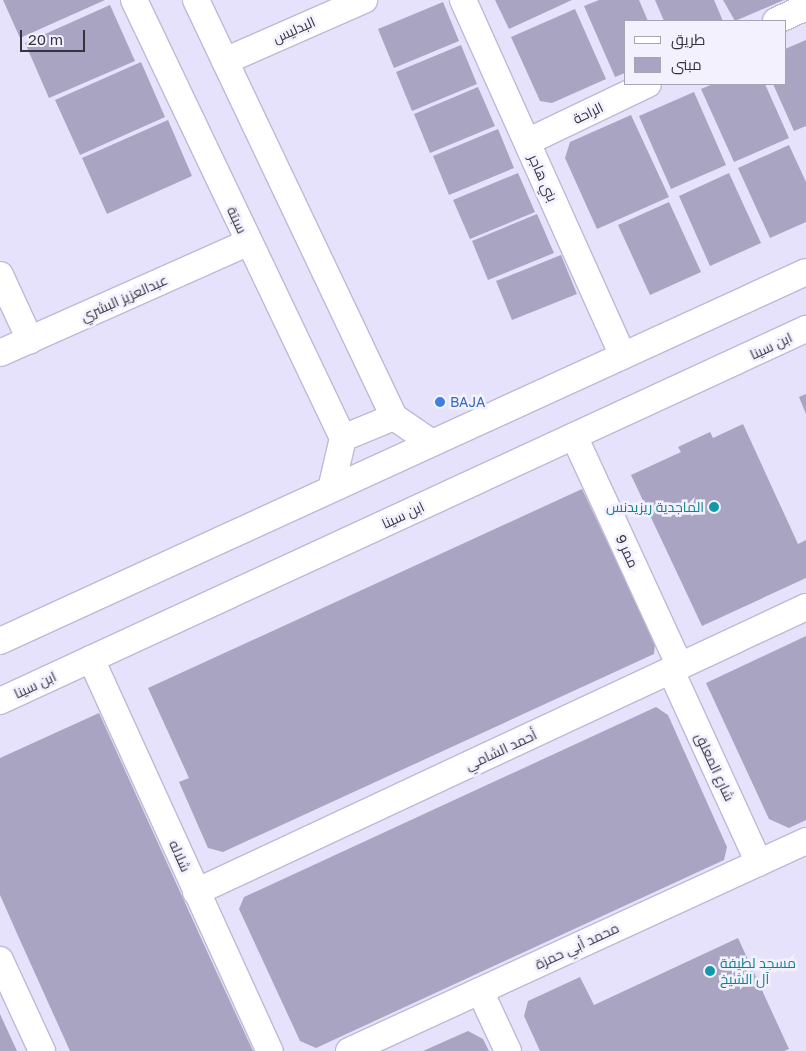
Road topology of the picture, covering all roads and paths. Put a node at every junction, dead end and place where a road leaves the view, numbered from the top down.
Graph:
1 (134, 0) edge
2 (196, 0) edge
3 (364, 0) edge
4 (463, 0) edge
5 (806, 7) edge
6 (778, 20) edge
7 (225, 60) junction
8 (646, 85) edge
9 (527, 142) junction
10 (247, 243) junction
11 (806, 272) edge
12 (0, 275) edge
13 (806, 329) edge
14 (30, 340) junction
15 (0, 353) edge
16 (622, 356) junction
17 (394, 417) junction
18 (574, 436) junction
19 (343, 438) junction
20 (432, 443) junction
21 (331, 489) junction
22 (806, 608) edge
23 (0, 640) edge
24 (91, 660) junction
25 (675, 669) junction
26 (0, 702) edge
27 (806, 841) edge
28 (759, 863) junction
29 (196, 892) junction
30 (2, 970) edge
31 (480, 991) junction
32 (42, 1051) edge
33 (270, 1051) edge
34 (349, 1051) edge
35 (508, 1051) edge

1 - 10 street, سبتة
2 - 7 street
3 - 7 street, البدليس
4 - 9 street, بني هاجر
5 - 6 street
7 - 17 street
8 - 9 street, الراحة
9 - 16 street, بني هاجر
10 - 14 street, عبدالعزيز البشري
10 - 19 street, سبتة
11 - 16 street
12 - 14 street
13 - 18 street, ابن سينا
14 - 15 street, عبدالعزيز البشري
16 - 20 street
17 - 19 street
17 - 20 street
18 - 24 street, ابن سينا
18 - 25 street, ممر 9
19 - 21 street
20 - 21 street
21 - 23 street
22 - 25 street, أحمد الشامي
24 - 26 street, ابن سينا
24 - 29 street, شلاله
25 - 28 street, شارع المعلق
25 - 29 street, أحمد الشامي
27 - 28 street, محمد أبي حمزة
28 - 31 street, محمد أبي حمزة
29 - 33 street, شلاله
30 - 32 street
31 - 34 street, محمد أبي حمزة
31 - 35 street

